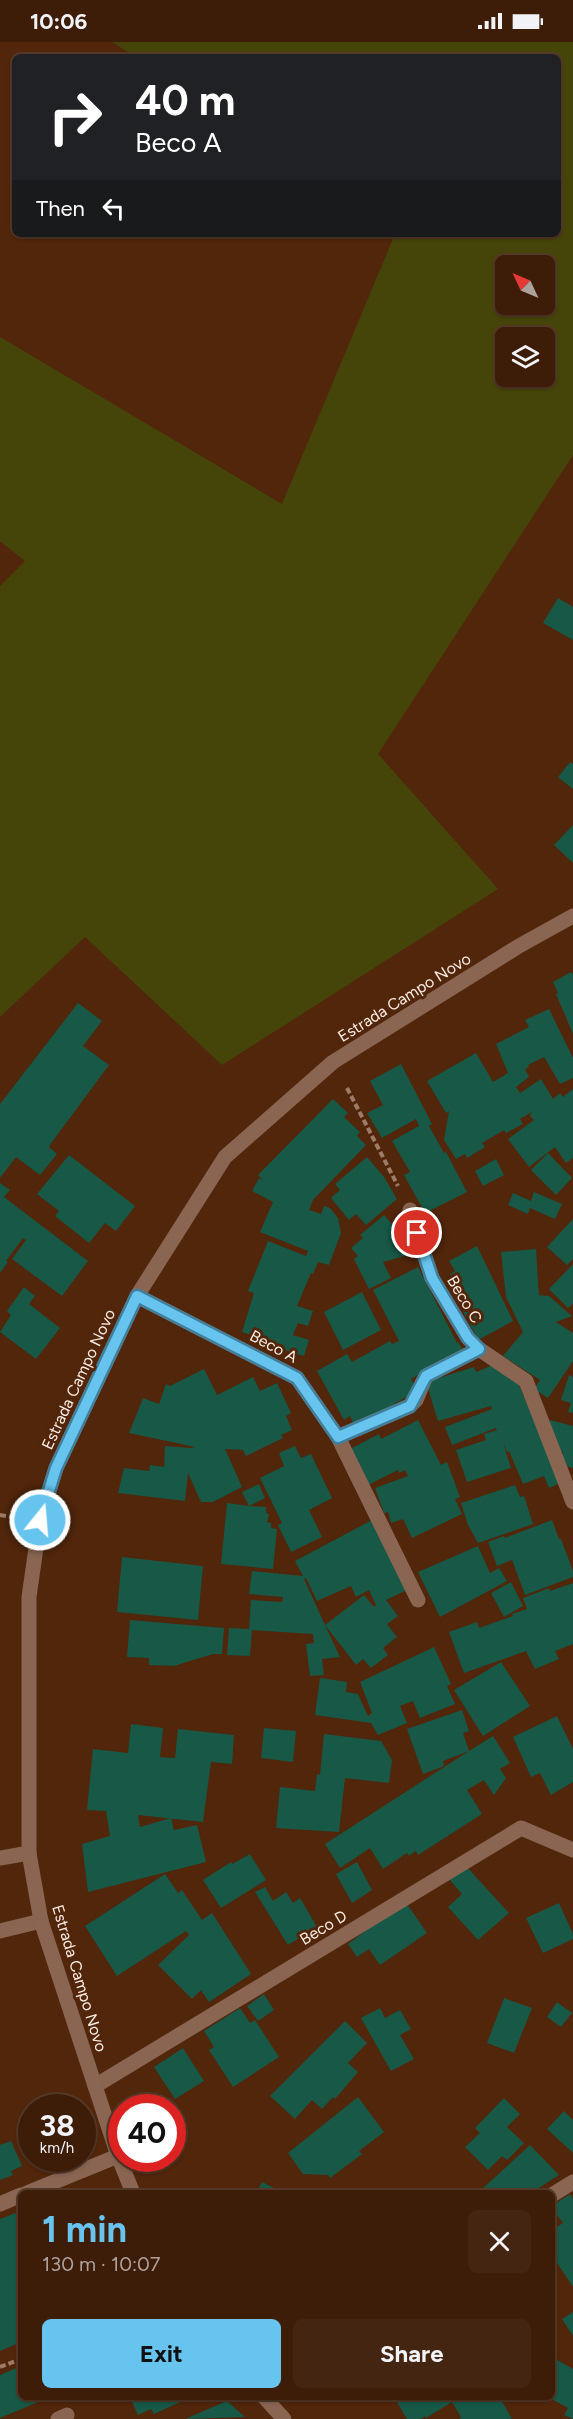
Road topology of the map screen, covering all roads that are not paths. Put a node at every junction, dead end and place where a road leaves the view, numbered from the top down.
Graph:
1 (573, 916) edge
2 (410, 1210) road end
3 (137, 1296) junction
4 (479, 1349) junction
5 (338, 1437) junction
6 (573, 1502) edge
7 (418, 1600) dead end
8 (573, 1850) edge
9 (29, 1853) junction
10 (0, 1858) edge
11 (41, 1921) junction
12 (0, 1930) edge
13 (95, 2086) junction
14 (108, 2126) edge
15 (108, 2160) edge
16 (125, 2172) edge
17 (573, 2182) edge
18 (34, 2190) edge
19 (133, 2190) edge
20 (555, 2193) edge
21 (18, 2196) edge
22 (0, 2204) edge
23 (267, 2400) edge
24 (284, 2419) edge

1 - 3 street, Estrada Campo Novo
2 - 4 street, Beco C
3 - 5 street, Beco A
3 - 9 street, Estrada Campo Novo
4 - 5 street
4 - 6 street, Beco C
5 - 7 street, Beco A
8 - 13 street, Beco D
9 - 10 street
9 - 11 street, Estrada Campo Novo
11 - 12 street
11 - 13 street, Estrada Campo Novo
13 - 14 street, Estrada Campo Novo
15 - 18 street
16 - 19 street, Estrada Campo Novo
17 - 20 street
21 - 22 street
23 - 24 street

